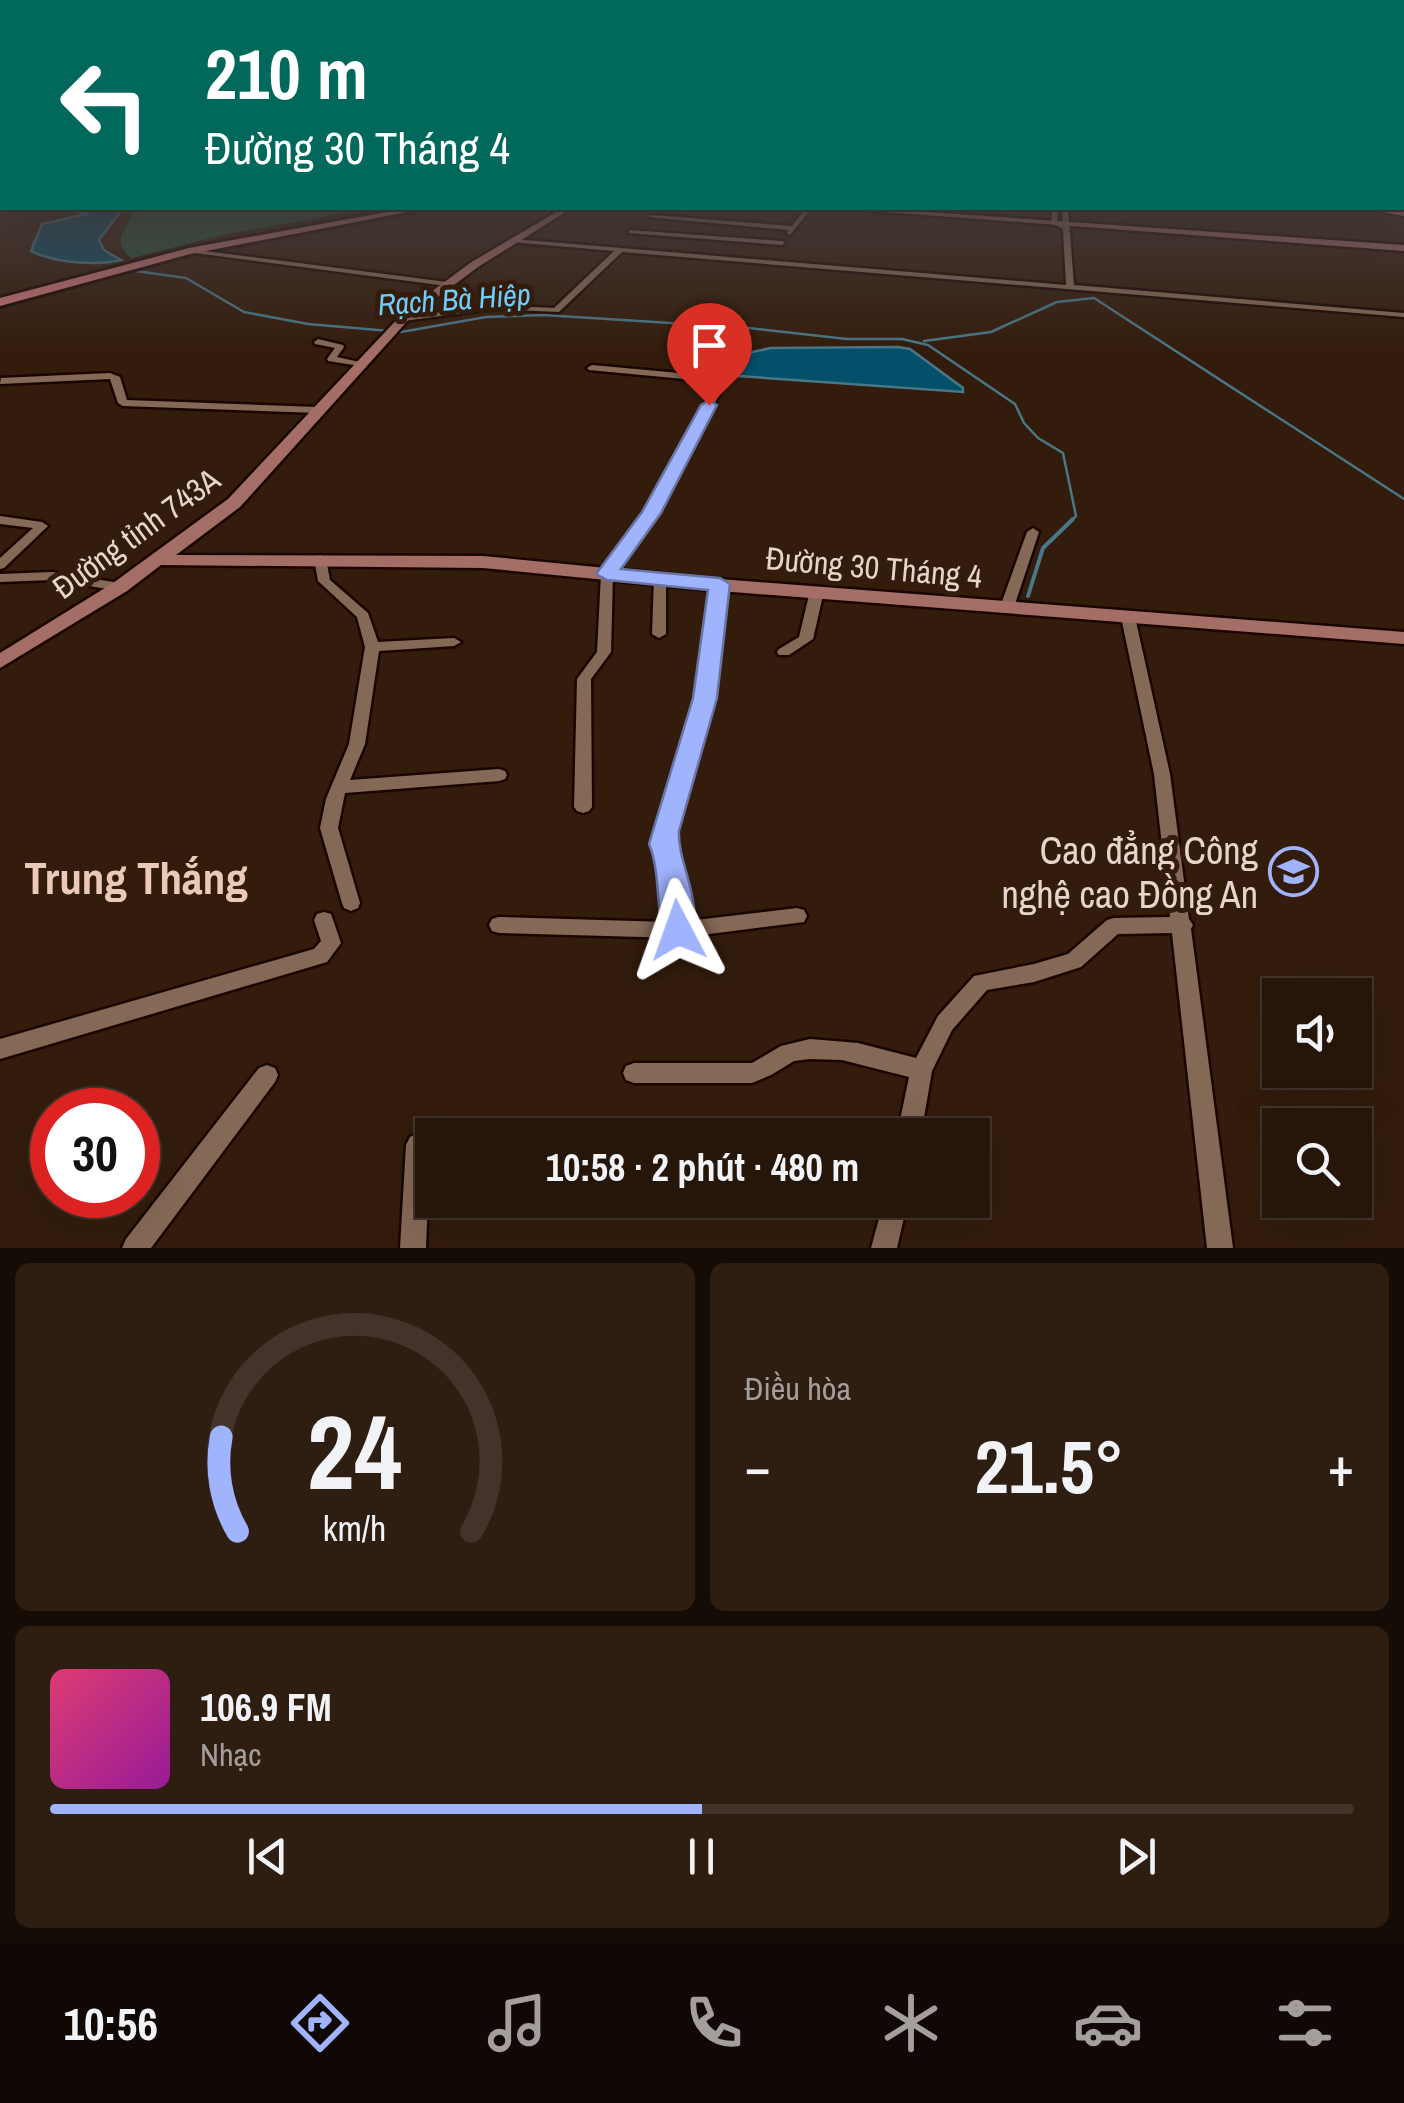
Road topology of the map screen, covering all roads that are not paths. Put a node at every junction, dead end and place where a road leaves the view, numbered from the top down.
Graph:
1 (264, 235) edge
2 (264, 235) edge
3 (523, 235) edge
4 (627, 235) edge
5 (675, 235) edge
6 (788, 235) edge
7 (1062, 235) edge
8 (1262, 235) edge
9 (513, 241) junction
10 (782, 243) junction
11 (1404, 246) edge
12 (616, 249) junction
13 (189, 251) junction
14 (768, 261) junction
15 (138, 262) junction
16 (447, 284) junction
17 (1070, 287) junction
18 (0, 298) edge
19 (1404, 314) edge
20 (399, 322) junction
21 (318, 342) dead end
22 (360, 363) junction
23 (592, 368) dead end
24 (1, 381) edge
25 (318, 410) junction
26 (0, 520) edge
27 (1033, 532) dead end
28 (320, 559) junction
29 (160, 560) junction
30 (0, 564) edge
31 (607, 574) junction
32 (0, 578) edge
33 (660, 578) junction
34 (720, 584) junction
35 (120, 587) junction
36 (817, 592) junction
37 (1007, 607) junction
38 (1128, 617) junction
39 (659, 634) dead end
40 (1404, 638) edge
41 (454, 642) dead end
42 (372, 648) junction
43 (784, 652) dead end
44 (0, 662) edge
45 (499, 775) dead end
46 (341, 786) junction
47 (583, 807) dead end
48 (351, 903) dead end
49 (797, 916) dead end
50 (324, 920) dead end
51 (1182, 924) junction
52 (498, 926) dead end
53 (678, 930) junction
54 (0, 1049) edge
55 (921, 1070) junction
56 (634, 1073) dead end
57 (267, 1075) dead end
58 (912, 1118) edge
59 (415, 1218) edge
60 (892, 1218) edge
61 (135, 1248) edge
62 (414, 1248) edge
63 (884, 1248) edge
64 (1220, 1248) edge

1 - 13 main road
2 - 15 main road
3 - 9 street
4 - 12 street
5 - 10 street
6 - 10 street
7 - 17 street
8 - 11 street
9 - 12 street
9 - 16 street
10 - 14 street
12 - 14 street
12 - 20 street
13 - 15 main road
13 - 16 street
14 - 17 street
15 - 18 main road
15 - 18 main road
16 - 20 street
17 - 19 street
20 - 22 street, Đường tỉnh 743A
21 - 22 street
22 - 25 street, Đường tỉnh 743A
23 - 31 street
24 - 25 street
25 - 29 street, Đường tỉnh 743A
26 - 30 street
27 - 37 street
28 - 29 street, Đường 30 Tháng 4
28 - 31 street, Đường 30 Tháng 4
28 - 42 street
29 - 35 street, Đường tỉnh 743A
31 - 33 street, Đường 30 Tháng 4
31 - 47 street
32 - 35 street
33 - 34 street, Đường 30 Tháng 4
33 - 39 street
34 - 36 street, Đường 30 Tháng 4
34 - 53 street
35 - 44 street, Đường tỉnh 743A
36 - 37 street, Đường 30 Tháng 4
36 - 43 street
37 - 38 street, Đường 30 Tháng 4
38 - 40 street, Đường 30 Tháng 4
38 - 51 street
41 - 42 street
42 - 46 street
45 - 46 street
46 - 48 street
49 - 53 street
50 - 54 street
51 - 55 street
51 - 64 street
52 - 53 street
55 - 56 street
55 - 58 street
57 - 61 street
59 - 62 street
60 - 63 street

